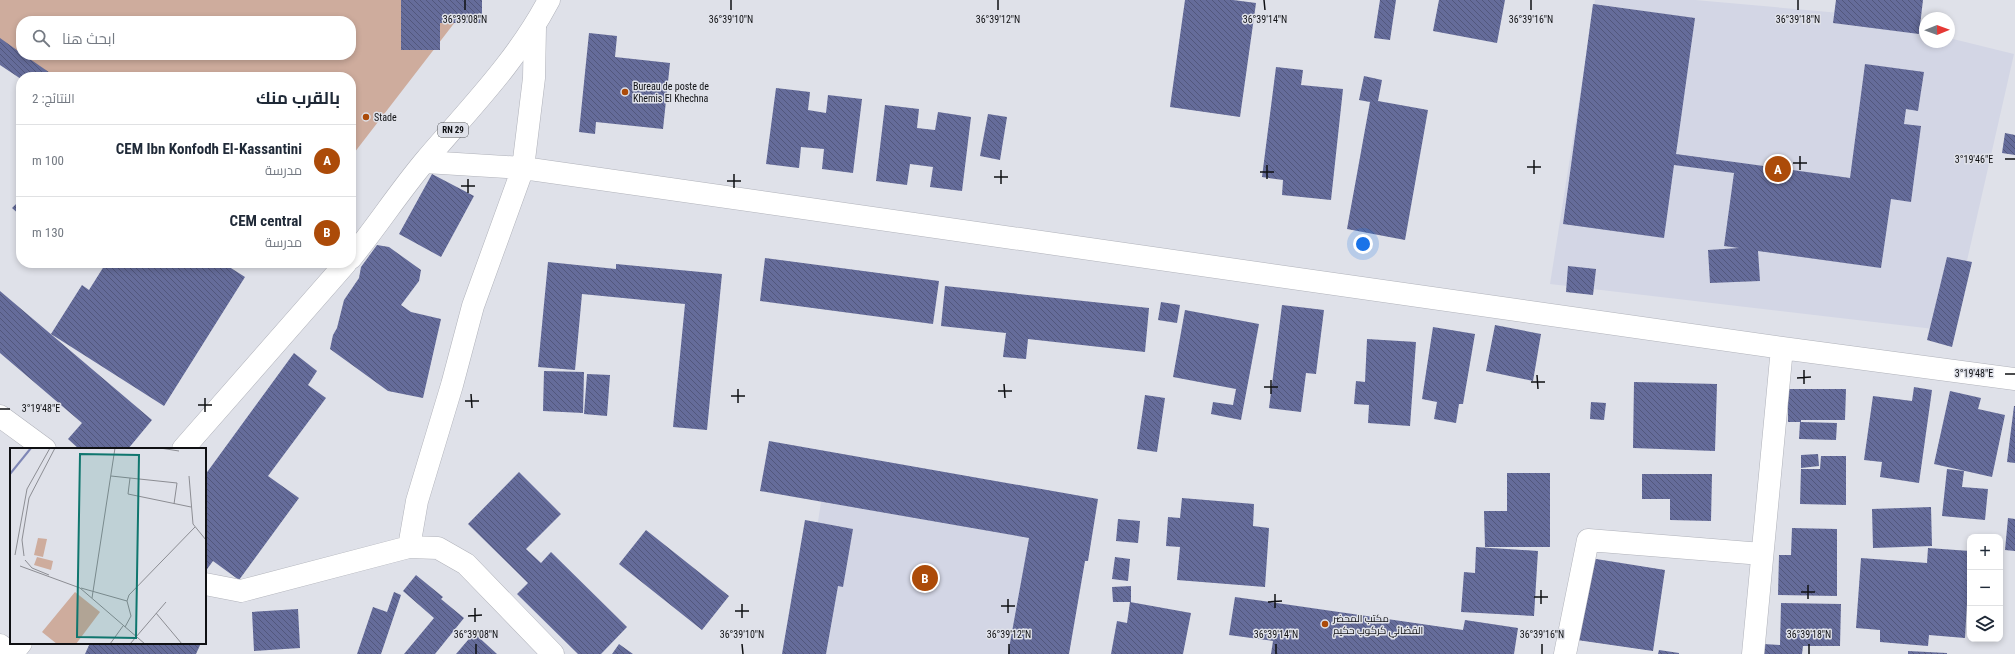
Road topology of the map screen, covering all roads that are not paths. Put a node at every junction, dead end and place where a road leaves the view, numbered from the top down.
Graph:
1 (549, 0) edge
2 (535, 27) junction
3 (425, 162) junction
4 (523, 168) junction
5 (356, 252) edge
6 (342, 268) edge
7 (1782, 348) junction
8 (2015, 379) edge
9 (0, 416) edge
10 (44, 448) edge
11 (184, 448) edge
12 (409, 547) junction
13 (1762, 554) junction
14 (206, 584) edge
15 (20, 644) edge
16 (0, 645) edge
17 (11, 654) edge
18 (553, 654) edge
19 (1565, 654) edge
20 (1753, 654) edge

1 - 2 street, RN 29
2 - 3 street, RN 29
2 - 4 street
3 - 4 street
3 - 5 street, RN 29
4 - 7 street
4 - 12 street
6 - 11 street
7 - 8 street
7 - 13 street
9 - 10 street
12 - 14 street
12 - 18 street
13 - 19 street
13 - 20 street
15 - 17 street
16 - 17 street

